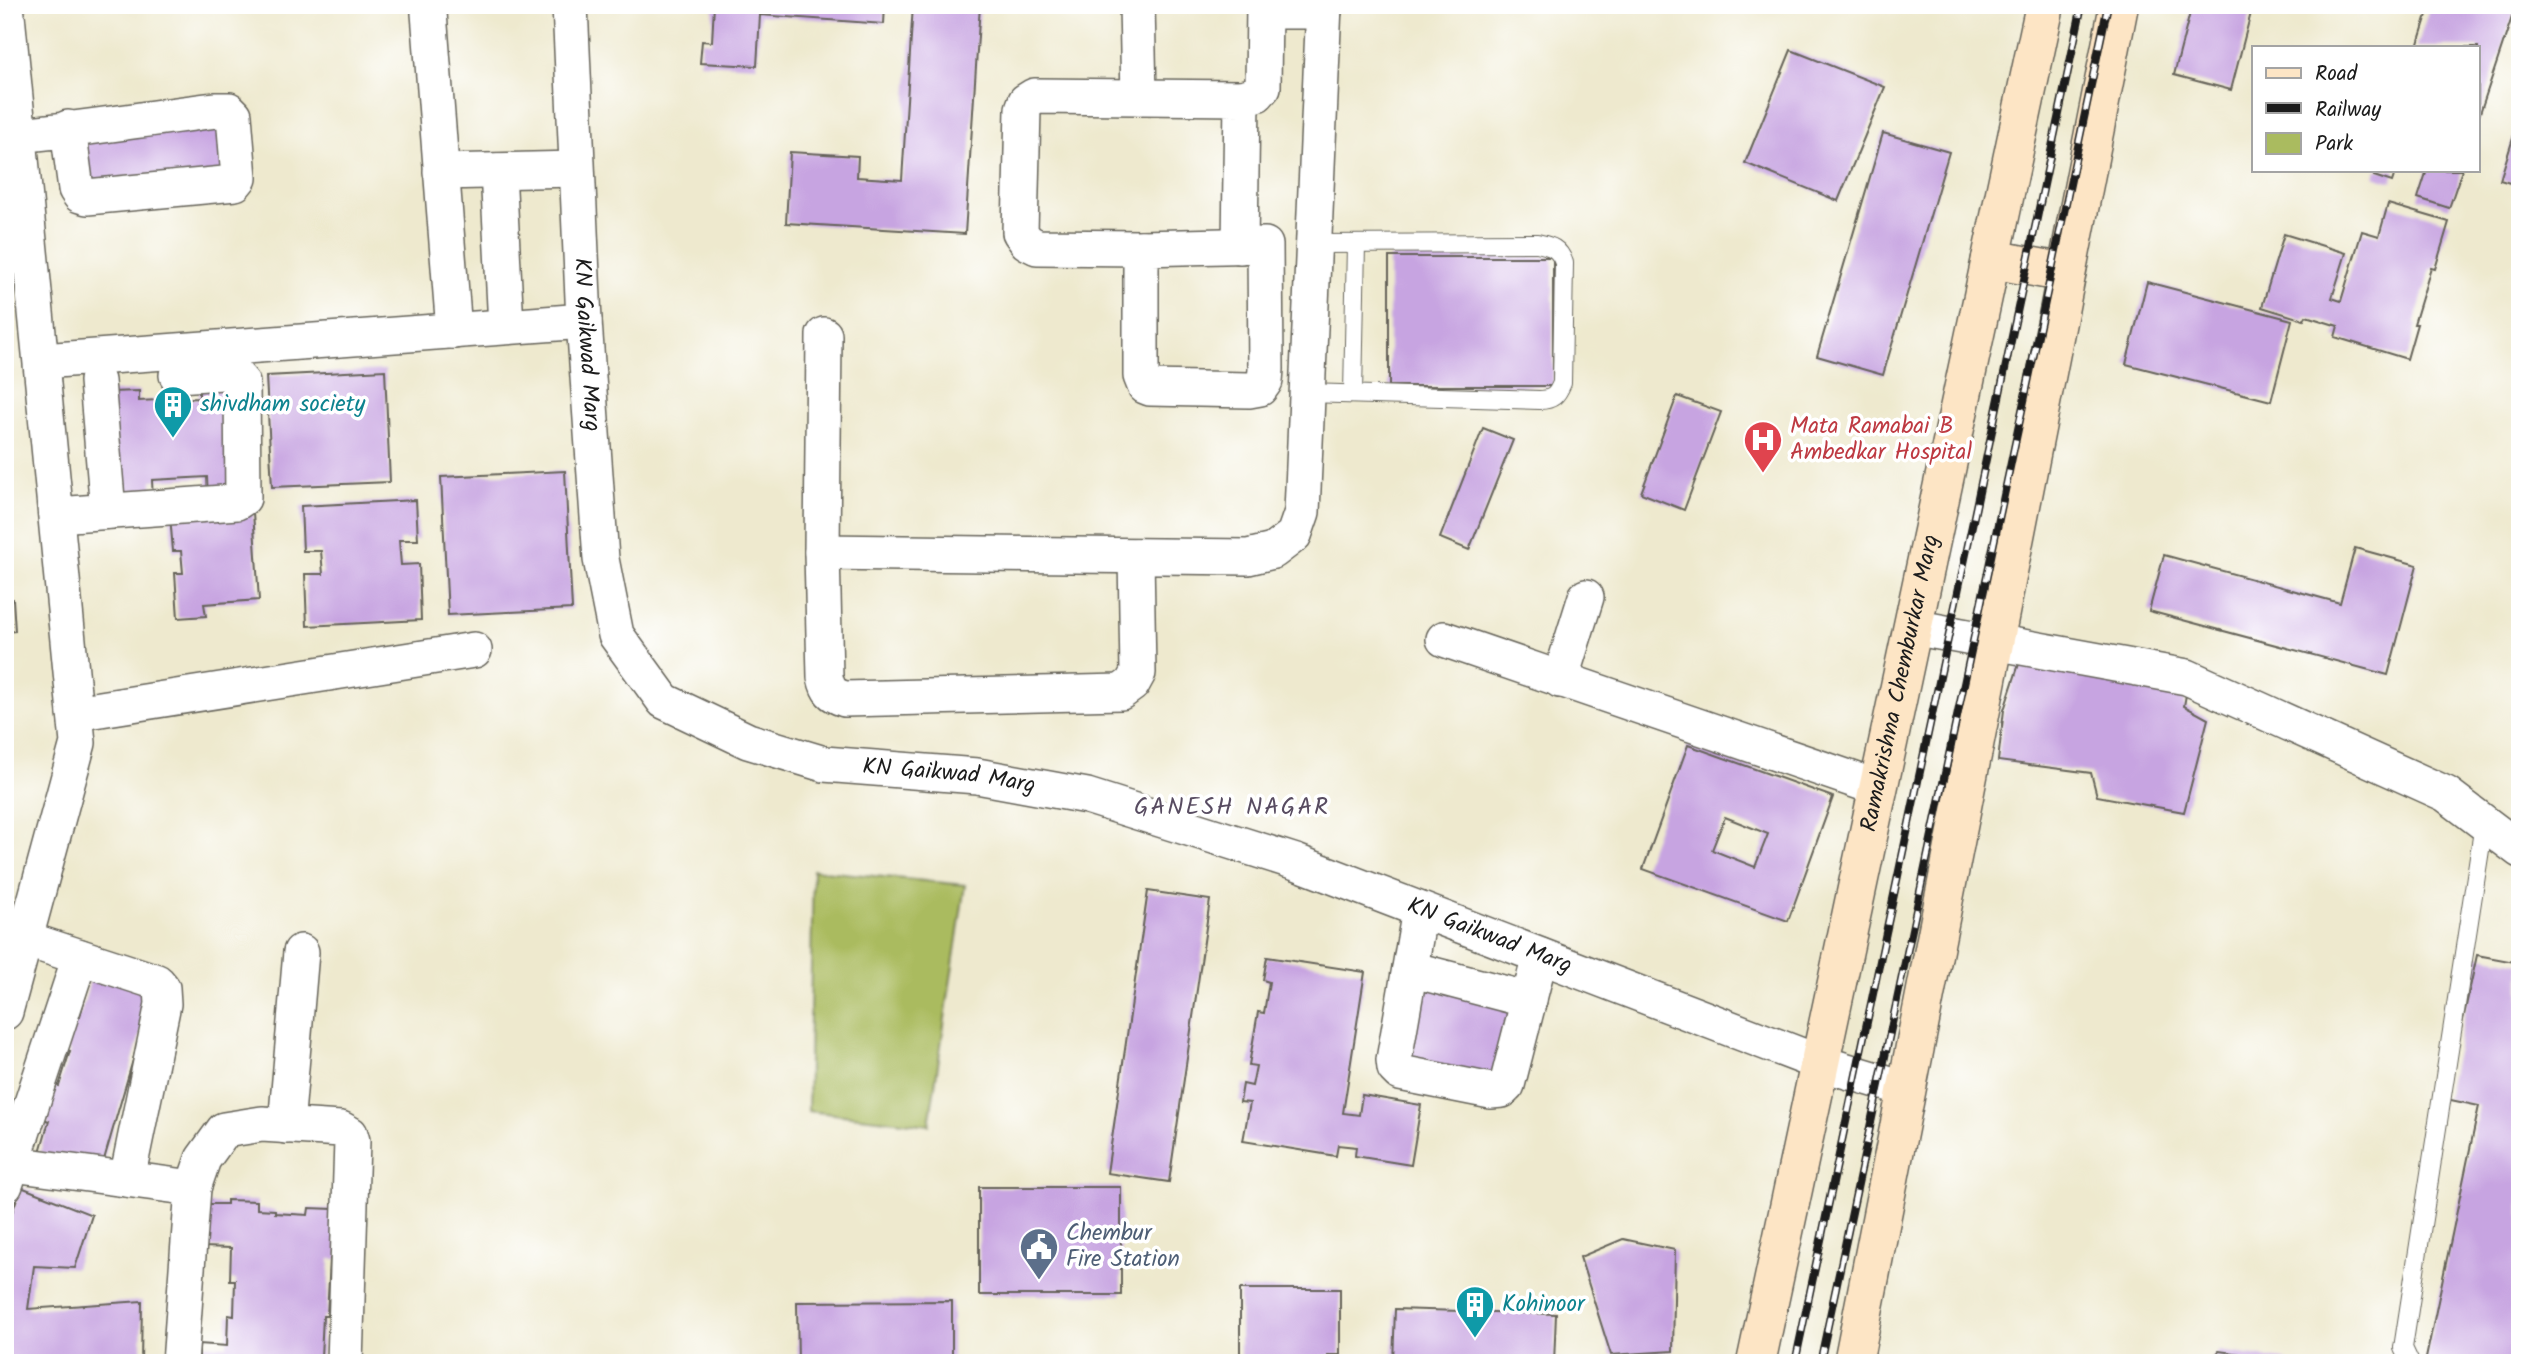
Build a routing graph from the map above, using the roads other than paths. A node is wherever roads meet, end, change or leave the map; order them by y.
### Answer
1 (569, 5) edge
2 (1137, 5) edge
3 (2045, 5) edge
4 (2119, 5) edge
5 (6, 7) edge
6 (1264, 8) edge
7 (1324, 8) edge
8 (429, 13) dead end
9 (1139, 97) junction
10 (1242, 98) junction
11 (68, 128) junction
12 (12, 135) edge
13 (576, 169) junction
14 (498, 171) junction
15 (441, 172) junction
16 (1313, 244) junction
17 (1356, 244) junction
18 (1253, 245) junction
19 (1141, 248) junction
20 (1990, 259) junction
21 (2066, 274) junction
22 (1266, 317) junction
23 (1310, 318) junction
24 (583, 321) junction
25 (506, 326) junction
26 (454, 331) junction
27 (824, 335) dead end
28 (43, 373) junction
29 (97, 381) junction
30 (1307, 393) junction
31 (1353, 394) junction
32 (108, 511) junction
33 (57, 514) junction
34 (822, 552) junction
35 (1136, 556) junction
36 (1586, 597) dead end
37 (1912, 626) junction
38 (1444, 639) dead end
39 (1994, 642) junction
40 (474, 650) dead end
41 (1560, 680) junction
42 (75, 713) junction
43 (1878, 788) junction
44 (2484, 824) junction
45 (2520, 850) edge
46 (1420, 910) junction
47 (25, 939) junction
48 (301, 952) dead end
49 (1540, 956) junction
50 (80, 957) junction
51 (1410, 970) junction
52 (1529, 1000) junction
53 (5, 1012) edge
54 (1820, 1063) junction
55 (1907, 1089) junction
56 (286, 1126) junction
57 (8, 1171) edge
58 (127, 1179) junction
59 (194, 1188) junction
60 (180, 1363) edge
61 (345, 1363) edge
62 (1756, 1363) edge
63 (1853, 1363) edge
64 (2410, 1363) edge

1 - 13 street, KN Gaikwad Marg
2 - 9 street
3 - 20 main road, Ramakrishna Chemburkar Marg
4 - 21 main road
5 - 12 street
6 - 7 street
6 - 10 street
7 - 16 street
8 - 15 street
9 - 10 street
9 - 19 street
10 - 18 street
11 - 11 street
11 - 12 street
12 - 28 street
13 - 14 street
13 - 24 street, KN Gaikwad Marg
14 - 15 street
14 - 25 street
15 - 26 street
16 - 17 lane
16 - 18 street
16 - 23 street
17 - 31 lane
17 - 31 lane
18 - 19 street
18 - 22 street
19 - 22 street
20 - 21 main road
20 - 37 main road, Ramakrishna Chemburkar Marg
21 - 39 main road
22 - 23 street
23 - 30 street
24 - 25 street
24 - 46 street, KN Gaikwad Marg
25 - 26 street
26 - 28 street
27 - 34 street
28 - 29 street
28 - 33 street
29 - 32 street
29 - 32 street
30 - 31 lane
30 - 35 street
32 - 33 street
33 - 42 street
34 - 35 street
34 - 35 street
36 - 41 street
37 - 39 street
37 - 43 main road, Ramakrishna Chemburkar Marg
38 - 41 street
39 - 44 street
39 - 55 main road
40 - 42 street
41 - 43 street
42 - 47 street
43 - 54 main road, Ramakrishna Chemburkar Marg
44 - 45 street
44 - 64 lane
46 - 49 street, KN Gaikwad Marg
46 - 51 street
47 - 50 street
47 - 53 street
48 - 56 street
49 - 52 street
49 - 54 street, KN Gaikwad Marg
50 - 57 street
50 - 58 street
51 - 52 street
51 - 52 street
54 - 55 street, KN Gaikwad Marg
54 - 62 main road, Ramakrishna Chemburkar Marg
55 - 63 main road
56 - 59 street
56 - 61 street
57 - 58 street
58 - 59 street
59 - 60 street

